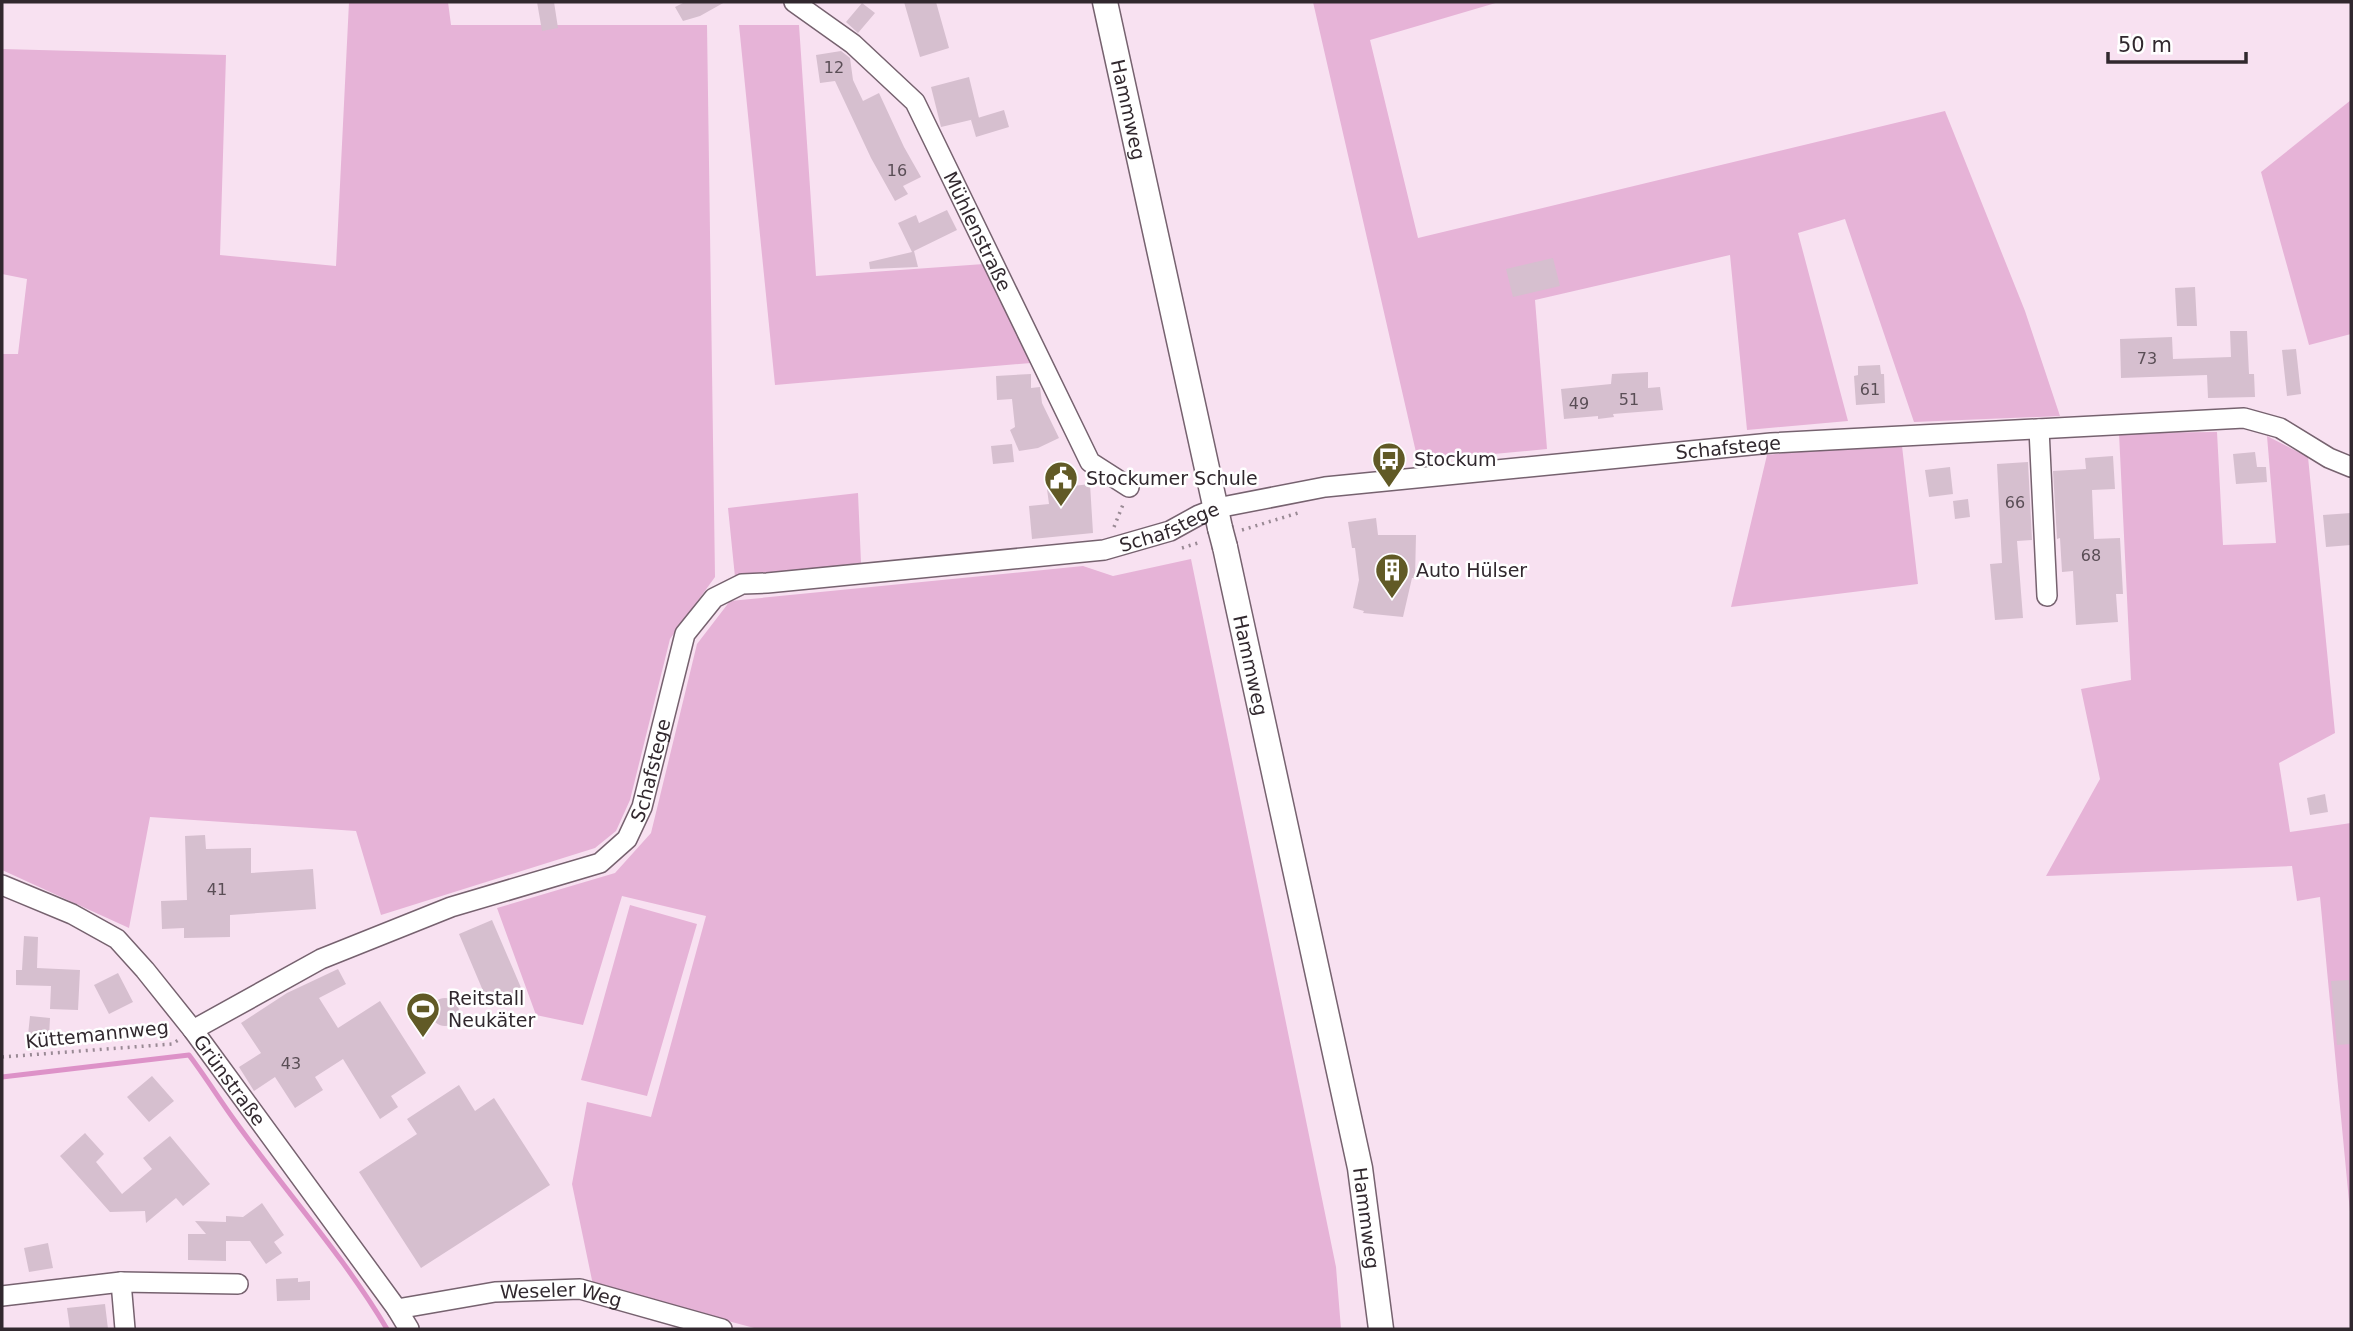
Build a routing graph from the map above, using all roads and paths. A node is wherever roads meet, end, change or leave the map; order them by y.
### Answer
1 (794, 2) edge
2 (1105, 2) edge
3 (2039, 429) junction
4 (2351, 467) edge
5 (1129, 487) joint
6 (1221, 528) junction
7 (1104, 550) junction
8 (2047, 596) dead end
9 (2, 885) edge
10 (193, 1030) junction
11 (2, 1057) edge
12 (121, 1282) junction
13 (238, 1284) dead end
14 (2, 1296) edge
15 (397, 1310) junction
16 (125, 1329) edge
17 (409, 1329) edge
18 (722, 1329) edge
19 (1381, 1329) edge

1 - 5 street, Mühlenstraße
2 - 6 main road, Hammweg
3 - 4 street, Schafstege
3 - 6 street, Schafstege
3 - 8 street
5 - 7 path
6 - 7 street, Schafstege
6 - 19 main road, Hammweg
7 - 10 street, Schafstege
9 - 10 street, Grünstraße
10 - 11 path, Küttemannweg
10 - 15 street, Grünstraße
12 - 13 street
12 - 14 street
12 - 16 street
15 - 17 street, Grünstraße
15 - 18 street, Weseler Weg

